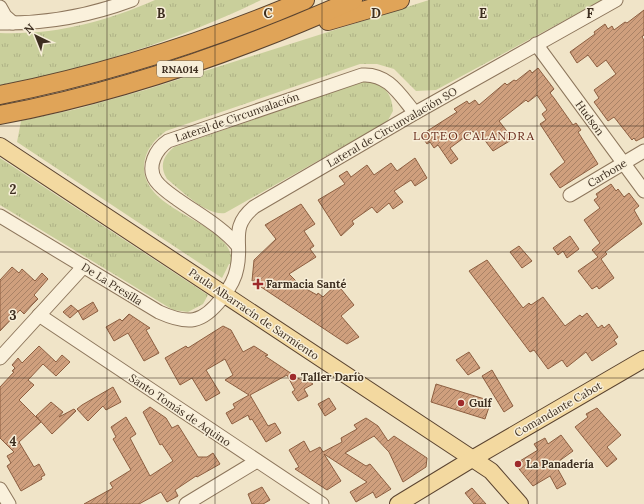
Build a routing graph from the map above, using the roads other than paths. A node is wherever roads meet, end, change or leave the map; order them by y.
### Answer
1 (132, 0) edge
2 (277, 0) edge
3 (305, 0) edge
4 (353, 0) edge
5 (400, 0) edge
6 (616, 0) edge
7 (0, 7) edge
8 (6, 23) edge
9 (264, 39) junction
10 (536, 44) junction
11 (187, 45) junction
12 (0, 95) edge
13 (415, 113) junction
14 (0, 115) edge
15 (0, 146) edge
16 (644, 151) edge
17 (624, 163) junction
18 (644, 191) edge
19 (570, 196) dead end
20 (0, 216) edge
21 (238, 246) junction
22 (84, 266) junction
23 (225, 295) junction
24 (39, 315) junction
25 (0, 358) edge
26 (644, 359) edge
27 (472, 459) junction
28 (257, 461) junction
29 (0, 489) edge
30 (9, 504) edge
31 (186, 504) edge
32 (322, 504) edge
33 (398, 504) edge
34 (520, 504) edge

1 - 8 street
2 - 11 highway
3 - 11 highway, RNA014
4 - 9 highway, RNA014
5 - 9 highway
6 - 10 street, Lateral de Circunvalación SO
7 - 8 street
9 - 14 highway, RNA014
10 - 13 street, Lateral de Circunvalación SO
10 - 17 street, Hudson
11 - 12 highway, RNA014
13 - 21 street, Lateral de Circunvalación SO
13 - 21 street, Lateral de Circunvalación
15 - 23 main road, Paula Albarracín de Sarmiento
16 - 17 street, Carbone
17 - 18 street, Hudson
17 - 19 street, Carbone
20 - 22 street, De La Presilla
21 - 23 street, Lateral de Circunvalación SO
22 - 23 street, De La Presilla
22 - 24 street
23 - 27 main road, Paula Albarracín de Sarmiento
24 - 25 street
24 - 28 street, Santo Tomás de Aquino
26 - 27 main road, Comandante Cabot
27 - 33 main road, Comandante Cabot
27 - 34 main road, Paula Albarracín de Sarmiento
28 - 31 street
28 - 32 street, Santo Tomás de Aquino
29 - 30 street

